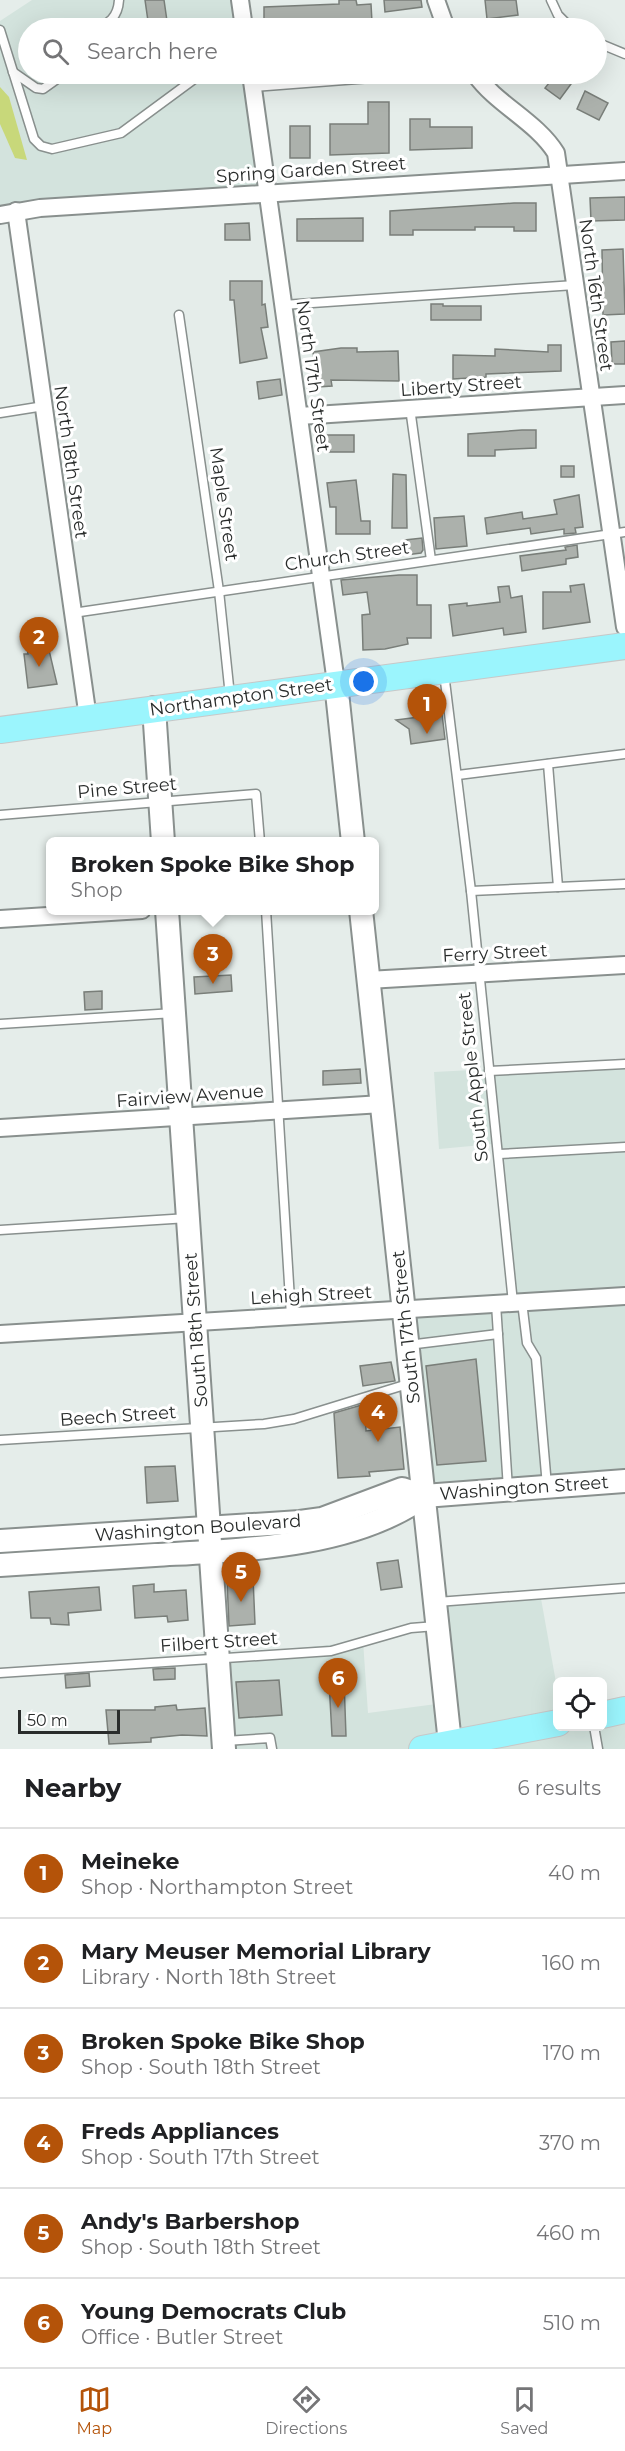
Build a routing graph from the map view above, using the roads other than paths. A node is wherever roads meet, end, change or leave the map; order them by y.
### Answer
1 (119, 0) edge
2 (240, 0) edge
3 (436, 0) edge
4 (551, 0) edge
5 (113, 18) edge
6 (243, 18) edge
7 (442, 18) edge
8 (561, 18) edge
9 (0, 30) edge
10 (607, 46) edge
11 (625, 54) edge
12 (12, 72) junction
13 (18, 76) edge
14 (30, 84) edge
15 (50, 84) edge
16 (187, 84) edge
17 (253, 84) edge
18 (484, 84) edge
19 (625, 171) edge
20 (559, 175) junction
21 (268, 192) junction
22 (8, 213) edge
23 (575, 285) junction
24 (283, 305) junction
25 (179, 315) dead end
26 (625, 395) edge
27 (591, 397) junction
28 (44, 406) junction
29 (410, 408) junction
30 (0, 413) edge
31 (299, 416) junction
32 (618, 533) edge
33 (431, 560) junction
34 (321, 576) junction
35 (219, 591) junction
36 (73, 613) junction
37 (625, 627) edge
38 (625, 646) edge
39 (444, 669) junction
40 (336, 684) junction
41 (230, 699) junction
42 (154, 708) junction
43 (88, 718) junction
44 (0, 730) edge
45 (625, 754) edge
46 (548, 764) junction
47 (458, 775) junction
48 (160, 802) junction
49 (0, 815) edge
50 (163, 837) edge
51 (260, 837) edge
52 (352, 837) edge
53 (625, 884) edge
54 (558, 887) junction
55 (471, 891) junction
56 (63, 915) edge
57 (168, 915) edge
58 (266, 915) edge
59 (362, 915) edge
60 (0, 919) edge
61 (625, 965) edge
62 (478, 973) junction
63 (368, 980) junction
64 (174, 1013) junction
65 (0, 1024) edge
66 (625, 1064) edge
67 (489, 1071) junction
68 (382, 1104) junction
69 (278, 1110) junction
70 (181, 1117) junction
71 (0, 1128) edge
72 (625, 1147) edge
73 (499, 1154) junction
74 (188, 1218) junction
75 (0, 1230) edge
76 (625, 1296) edge
77 (518, 1302) junction
78 (496, 1304) junction
79 (404, 1310) junction
80 (291, 1316) junction
81 (195, 1321) junction
82 (0, 1334) edge
83 (498, 1334) junction
84 (408, 1345) junction
85 (412, 1383) junction
86 (202, 1428) junction
87 (0, 1440) edge
88 (625, 1481) edge
89 (547, 1487) junction
90 (508, 1490) junction
91 (424, 1496) junction
92 (209, 1529) junction
93 (0, 1541) edge
94 (210, 1552) junction
95 (0, 1565) edge
96 (625, 1588) edge
97 (435, 1602) junction
98 (438, 1626) junction
99 (218, 1659) junction
100 (0, 1673) edge
101 (625, 1710) edge
102 (607, 1714) edge
103 (553, 1724) edge
104 (595, 1731) edge
105 (450, 1743) junction
106 (481, 1744) edge
107 (224, 1745) edge
108 (272, 1749) edge
109 (422, 1749) edge
110 (598, 1749) edge

1 - 5 lane
2 - 6 street
3 - 7 street
4 - 8 lane
9 - 12 lane
10 - 11 lane
12 - 13 lane
12 - 16 lane
14 - 15 lane
17 - 21 street, North 17th Street
18 - 20 street, North 16th Street
19 - 20 street, Spring Garden Street
20 - 21 street, Spring Garden Street
20 - 23 street, North 16th Street
21 - 22 street, Spring Garden Street
21 - 24 street, North 17th Street
22 - 28 street, North 18th Street
23 - 24 lane
23 - 27 street, North 16th Street
24 - 31 street, North 17th Street
25 - 35 lane, Maple Street
26 - 27 street, Liberty Street
27 - 29 street, Liberty Street
27 - 32 street, North 16th Street
28 - 30 lane
28 - 36 street, North 18th Street
29 - 31 street, Liberty Street
29 - 33 lane
31 - 34 street, North 17th Street
32 - 33 lane, Church Street
32 - 37 street, North 16th Street
33 - 34 lane, Church Street
34 - 35 lane, Church Street
34 - 40 street, North 17th Street
35 - 36 lane, Church Street
35 - 41 lane, Maple Street
36 - 43 street, North 18th Street
38 - 39 main road, Northampton Street
39 - 40 main road, Northampton Street
39 - 47 lane, South Apple Street
40 - 41 main road, Northampton Street
40 - 52 street
41 - 42 main road, Northampton Street
42 - 43 main road, Northampton Street
42 - 48 street
43 - 44 main road, Northampton Street
45 - 46 lane
46 - 47 lane
46 - 54 lane
47 - 55 lane, South Apple Street
48 - 49 lane, Pine Street
48 - 50 street
48 - 51 lane, Pine Street
53 - 54 lane
54 - 55 lane
55 - 62 lane, South Apple Street
56 - 60 street
57 - 64 street, South 18th Street
58 - 69 lane
59 - 63 street, South 17th Street
61 - 62 street, Ferry Street
62 - 63 street, Ferry Street
62 - 67 lane, South Apple Street
63 - 68 street, South 17th Street
64 - 65 lane
64 - 70 street, South 18th Street
66 - 67 lane
67 - 73 lane, South Apple Street
68 - 69 street, Fairview Avenue
68 - 79 street, South 17th Street
69 - 70 street, Fairview Avenue
69 - 80 lane
70 - 71 street, Fairview Avenue
70 - 74 street, South 18th Street
72 - 73 lane
73 - 77 lane, South Apple Street
74 - 75 lane
74 - 81 street, South 18th Street
76 - 77 street, Lehigh Street
77 - 78 street, Lehigh Street
77 - 89 lane, South Apple Street
78 - 79 street, Lehigh Street
78 - 83 lane
79 - 80 street, Lehigh Street
79 - 84 street, South 17th Street
80 - 81 street, Lehigh Street
81 - 82 street, Lehigh Street
81 - 86 street, South 18th Street
83 - 84 lane
83 - 90 lane
84 - 85 street, South 17th Street
85 - 86 lane, Beech Street
85 - 91 street, South 17th Street
86 - 87 lane, Beech Street
86 - 92 street, South 18th Street
88 - 89 street, Washington Street
89 - 90 street, Washington Street
90 - 91 street, Washington Street
91 - 92 street, Washington Boulevard
91 - 94 street, Washington Boulevard
91 - 97 street, South 17th Street
92 - 93 street, Washington Boulevard
92 - 94 street, South 18th Street
94 - 95 street, Washington Boulevard
94 - 99 street, South 18th Street
96 - 97 lane
97 - 98 street, South 17th Street
98 - 99 lane, Filbert Street
98 - 105 street, South 17th Street
99 - 100 lane, Filbert Street
99 - 107 street, South 18th Street
101 - 102 main road
103 - 106 main road
104 - 110 lane
105 - 106 main road
105 - 109 main road
107 - 108 lane

